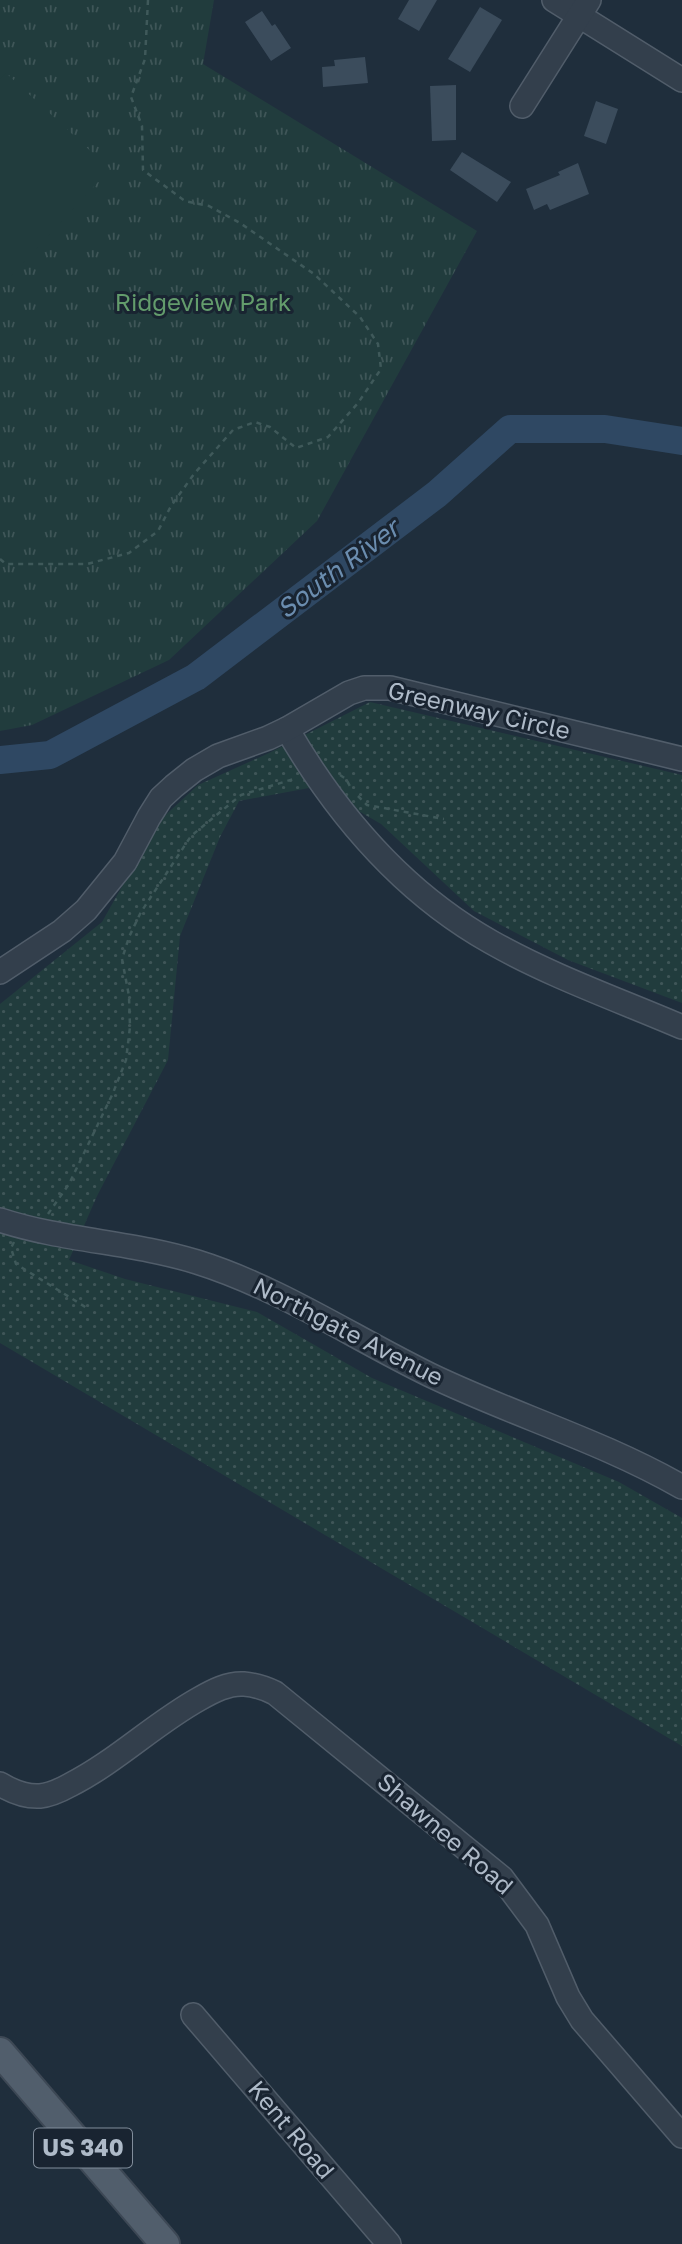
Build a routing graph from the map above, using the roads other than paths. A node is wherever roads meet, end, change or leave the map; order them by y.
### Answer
1 (554, 0) edge
2 (584, 8) edge
3 (682, 80) edge
4 (522, 106) dead end
5 (287, 729) junction
6 (682, 759) edge
7 (0, 972) edge
8 (682, 1027) edge
9 (0, 1220) edge
10 (682, 1487) edge
11 (0, 1784) edge
12 (193, 2015) dead end
13 (0, 2052) edge
14 (682, 2136) edge
15 (165, 2244) edge
16 (388, 2244) edge

1 - 2 street
2 - 3 street
2 - 4 street
5 - 6 street, Greenway Circle
5 - 7 street, Greenway Circle
5 - 8 street
9 - 10 street, Northgate Avenue
11 - 14 street, Shawnee Road
12 - 16 street, Kent Road
13 - 15 main road, US 340

